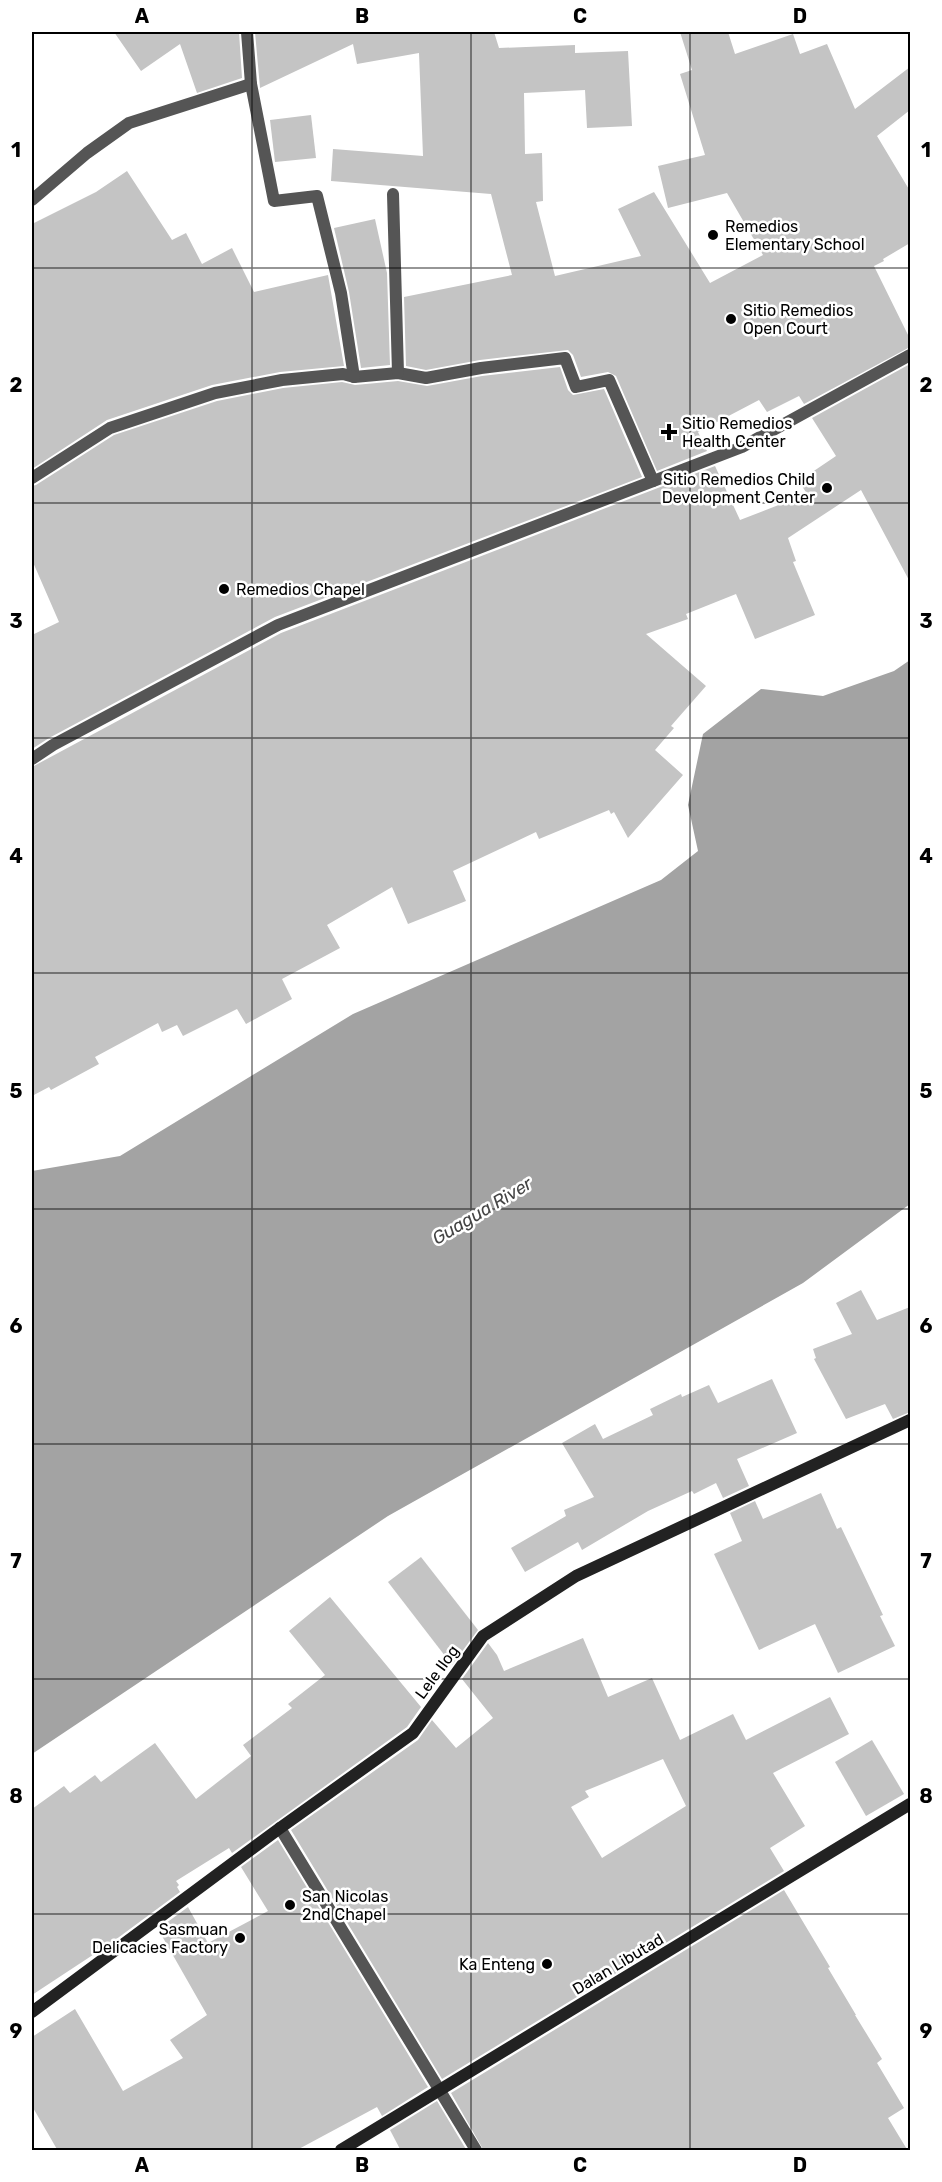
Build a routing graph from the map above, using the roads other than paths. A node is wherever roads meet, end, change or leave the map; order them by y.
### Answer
1 (247, 32) edge
2 (251, 84) junction
3 (393, 194) dead end
4 (32, 200) edge
5 (910, 355) edge
6 (398, 373) junction
7 (354, 377) junction
8 (32, 478) edge
9 (653, 481) junction
10 (32, 759) edge
11 (910, 1420) edge
12 (910, 1804) edge
13 (280, 1828) junction
14 (32, 2012) edge
15 (441, 2091) junction
16 (341, 2151) edge
17 (476, 2151) edge

1 - 2 street
2 - 4 street
2 - 7 street
3 - 6 street
5 - 9 street
6 - 7 street
6 - 9 street
7 - 8 street
9 - 10 street
11 - 13 street, Lele Ilog
12 - 15 street, Dalan Libutad
13 - 14 street, Lele Ilog
13 - 15 street
15 - 16 street, Dalan Libutad
15 - 17 street

